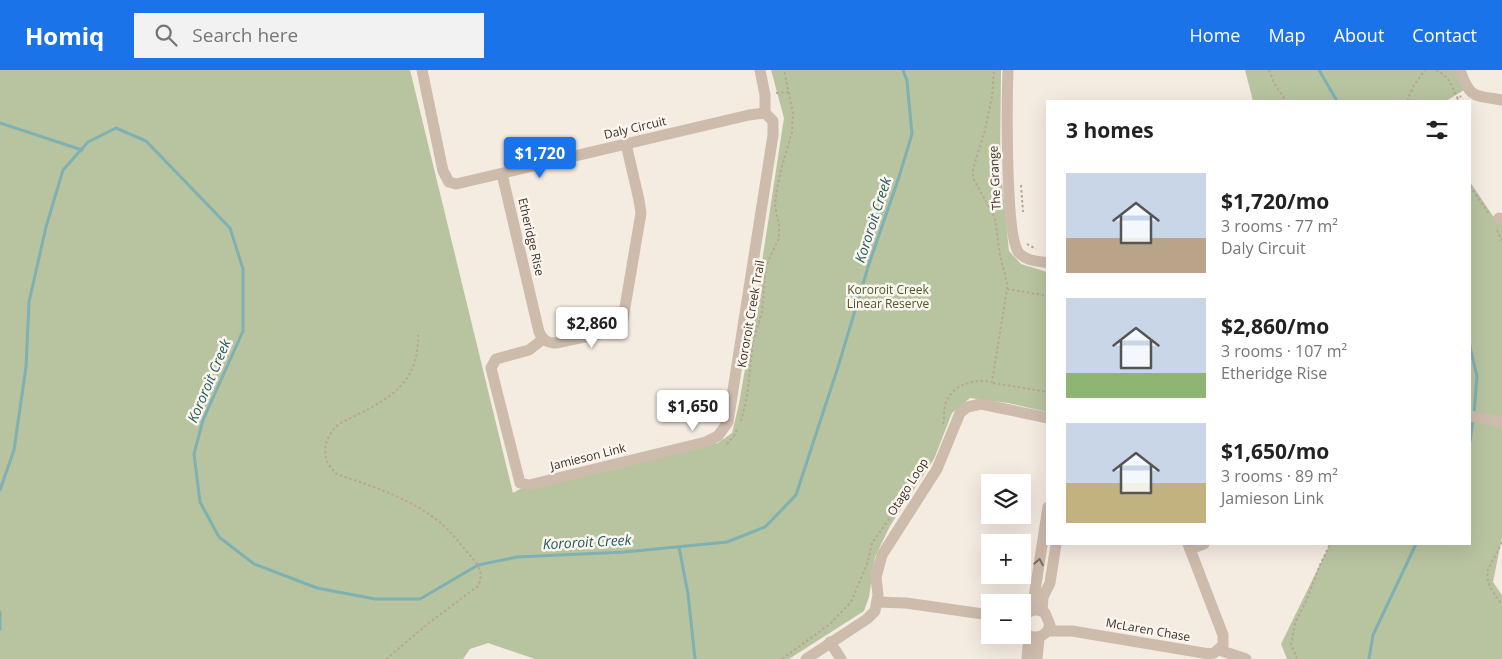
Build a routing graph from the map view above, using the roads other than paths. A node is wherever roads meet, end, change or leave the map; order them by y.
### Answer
1 (422, 70) edge
2 (760, 70) edge
3 (1008, 70) edge
4 (1460, 70) edge
5 (1502, 100) edge
6 (765, 114) junction
7 (626, 144) junction
8 (502, 174) junction
9 (1046, 263) edge
10 (543, 339) junction
11 (1471, 416) edge
12 (1046, 418) edge
13 (1502, 422) edge
14 (1046, 518) edge
15 (1056, 545) edge
16 (1189, 546) edge
17 (877, 602) junction
18 (1031, 603) edge
19 (1031, 612) edge
20 (981, 614) edge
21 (1031, 614) edge
22 (1038, 631) edge
23 (830, 642) junction
24 (1219, 650) junction
25 (806, 659) edge
26 (841, 659) edge
27 (1027, 659) edge
28 (1036, 659) edge
29 (1246, 659) edge

1 - 8 street, Daly Circuit
2 - 6 street
3 - 9 street, The Grange
4 - 5 street
6 - 7 street, Daly Circuit
6 - 10 street, Jamieson Link
7 - 8 street, Daly Circuit
7 - 10 street
8 - 10 street, Etheridge Rise
11 - 13 street
12 - 17 street, Otago Loop
18 -> 14 street
15 - 19 street
16 - 24 street
17 - 20 street
17 - 23 street
21 - 22 street
22 - 24 street, McLaren Chase
22 - 27 street
22 - 28 street
23 - 25 street
23 - 26 street
24 - 29 street, McLaren Chase

